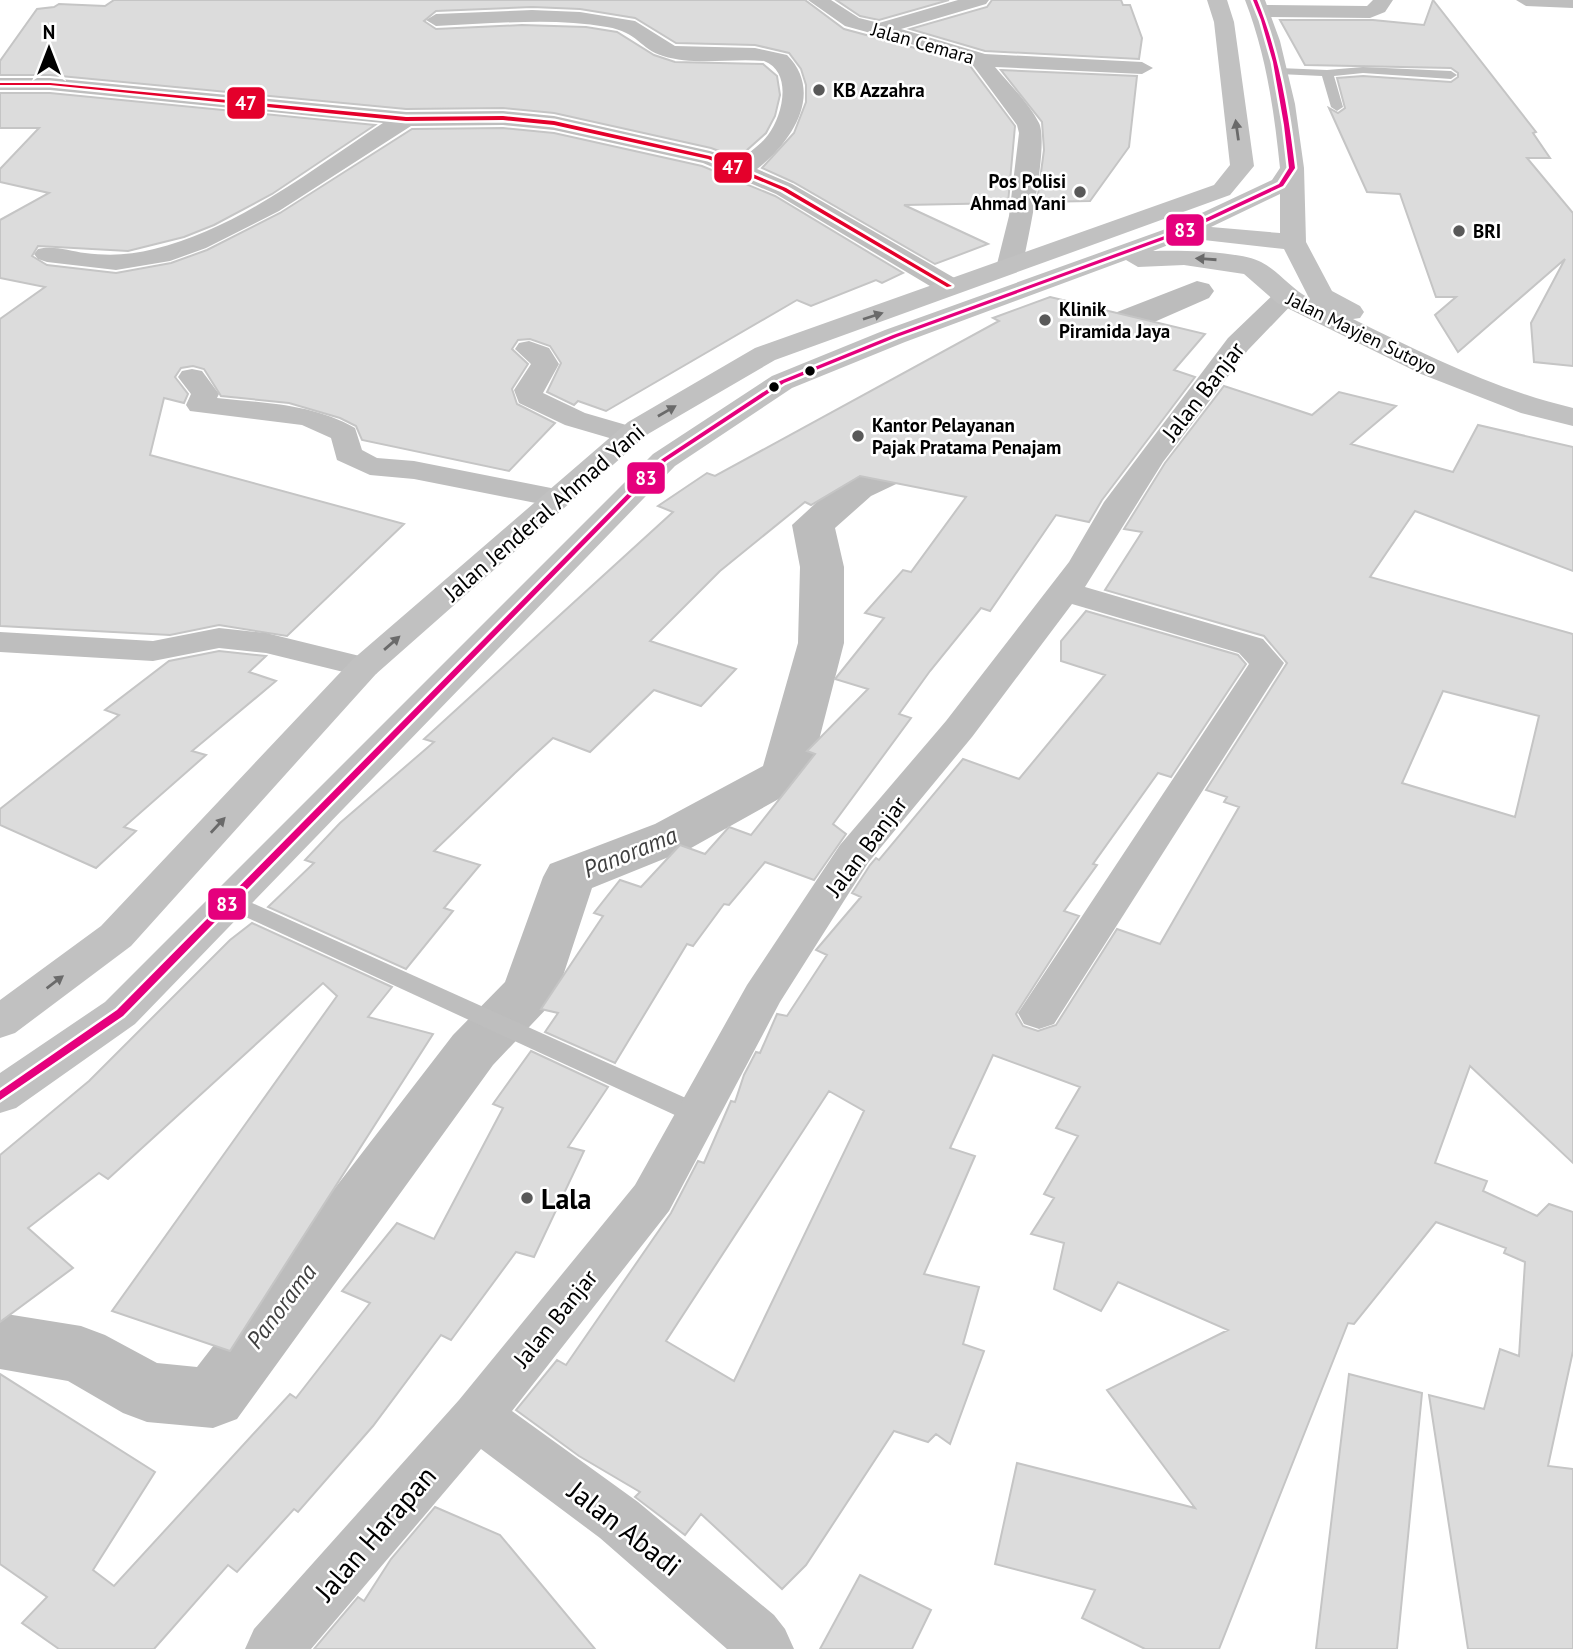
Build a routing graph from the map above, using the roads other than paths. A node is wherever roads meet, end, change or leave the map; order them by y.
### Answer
1 (818, 0) edge
2 (979, 0) edge
3 (1217, 0) edge
4 (1383, 0) edge
5 (1526, 0) edge
6 (1573, 2) edge
7 (1257, 5) edge
8 (581, 7) edge
9 (436, 20) dead end
10 (877, 30) junction
11 (982, 60) junction
12 (1142, 68) dead end
13 (1279, 71) junction
14 (1326, 73) junction
15 (1451, 75) dead end
16 (0, 84) edge
17 (1337, 107) dead end
18 (406, 119) junction
19 (1292, 168) junction
20 (740, 171) junction
21 (1225, 200) junction
22 (1182, 232) junction
23 (1235, 237) junction
24 (1293, 242) junction
25 (1103, 248) junction
26 (47, 254) dead end
27 (1010, 264) junction
28 (1252, 267) junction
29 (949, 286) junction
30 (1286, 297) junction
31 (528, 349) dead end
32 (192, 377) dead end
33 (1466, 379) junction
34 (1573, 417) edge
35 (630, 435) junction
36 (556, 498) junction
37 (615, 511) junction
38 (1064, 591) junction
39 (0, 642) edge
40 (364, 667) junction
41 (230, 901) junction
42 (1039, 1013) dead end
43 (0, 1023) edge
44 (0, 1096) edge
45 (699, 1115) junction
46 (477, 1416) junction
47 (274, 1649) edge
48 (765, 1649) edge

1 - 10 street, Jalan Cemara
2 - 10 street
21 -> 3 main road, Jalan Jenderal Ahmad Yani
4 - 7 street
5 - 6 street
7 - 13 main road
8 - 9 street
8 - 20 street
10 - 11 street, Jalan Cemara
11 - 12 street
11 - 27 street, Jalan Cemara
13 - 14 lane
13 - 19 main road
14 - 15 lane
14 - 17 lane
16 - 18 street
18 - 20 street
18 - 26 street
19 - 21 main road, Jalan Jenderal Ahmad Yani
19 - 24 main road, Jalan Mayjen Sutoyo
20 - 29 street
21 - 22 main road, Jalan Jenderal Ahmad Yani
21 - 23 main road
21 - 25 main road, Jalan Jenderal Ahmad Yani
22 - 23 main road
22 - 25 main road, Jalan Jenderal Ahmad Yani
23 - 24 main road
23 - 28 main road
24 - 33 main road, Jalan Mayjen Sutoyo
25 - 27 main road, Jalan Jenderal Ahmad Yani
28 -> 25 main road, Jalan Mayjen Sutoyo
25 - 37 main road, Jalan Jenderal Ahmad Yani
27 - 29 main road, Jalan Jenderal Ahmad Yani
28 - 30 main road, Jalan Mayjen Sutoyo
35 -> 29 main road, Jalan Jenderal Ahmad Yani
30 - 33 main road, Jalan Mayjen Sutoyo
30 - 38 street, Jalan Banjar
31 - 35 street
32 - 36 street
33 - 34 main road, Jalan Mayjen Sutoyo
35 - 36 main road, Jalan Jenderal Ahmad Yani
36 - 37 main road
40 -> 36 main road, Jalan Jenderal Ahmad Yani
37 - 41 main road, Jalan Jenderal Ahmad Yani
38 - 42 street
38 - 45 street, Jalan Banjar
39 - 40 street
43 -> 40 main road, Jalan Jenderal Ahmad Yani
41 - 44 main road, Jalan Jenderal Ahmad Yani
41 - 45 lane
45 - 46 street, Jalan Banjar
46 - 47 street, Jalan Harapan
46 - 48 street, Jalan Abadi

